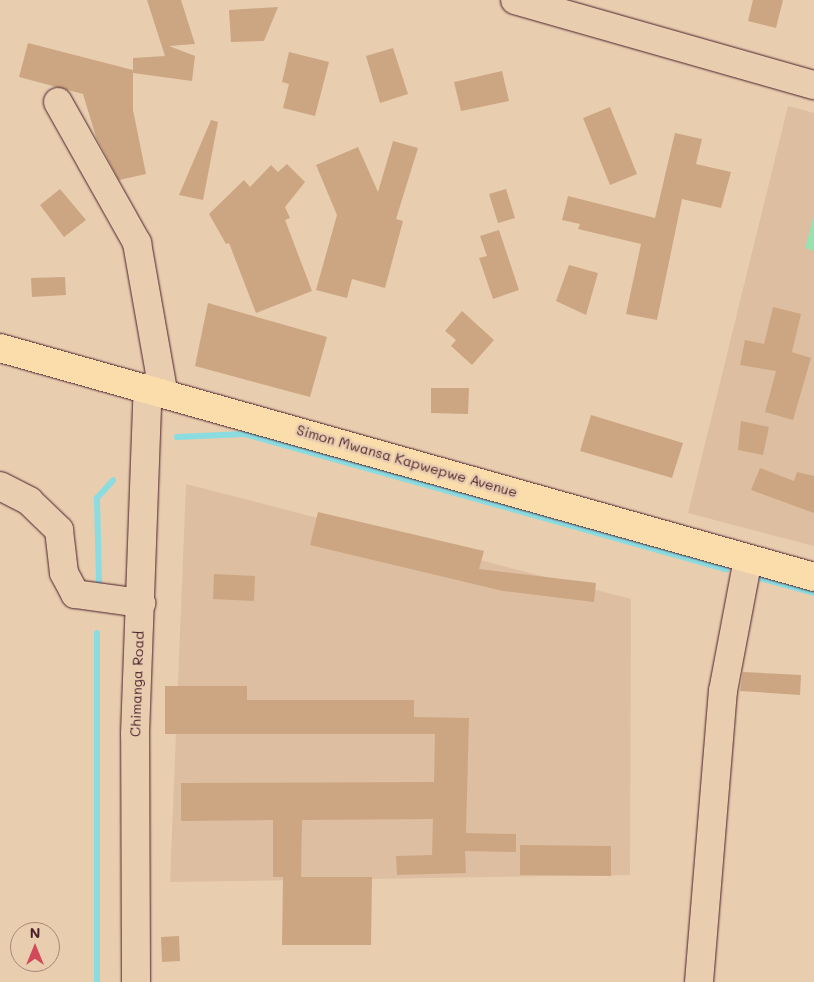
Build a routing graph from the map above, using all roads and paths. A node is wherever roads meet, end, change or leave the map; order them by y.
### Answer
1 (515, 0) edge
2 (556, 6) edge
3 (814, 85) edge
4 (58, 102) dead end
5 (0, 348) edge
6 (156, 389) junction
7 (0, 486) edge
8 (748, 559) junction
9 (814, 577) edge
10 (141, 602) junction
11 (136, 982) edge
12 (699, 982) edge

1 - 2 street
2 - 3 street
4 - 6 street, Chimanga Road
5 - 6 main road, Simon Mwansa Kapwepwe Avenue
6 - 8 main road, Simon Mwansa Kapwepwe Avenue
6 - 10 street, Chimanga Road
7 - 10 street
8 - 9 main road, Simon Mwansa Kapwepwe Avenue
8 - 12 street
10 - 11 street, Chimanga Road

